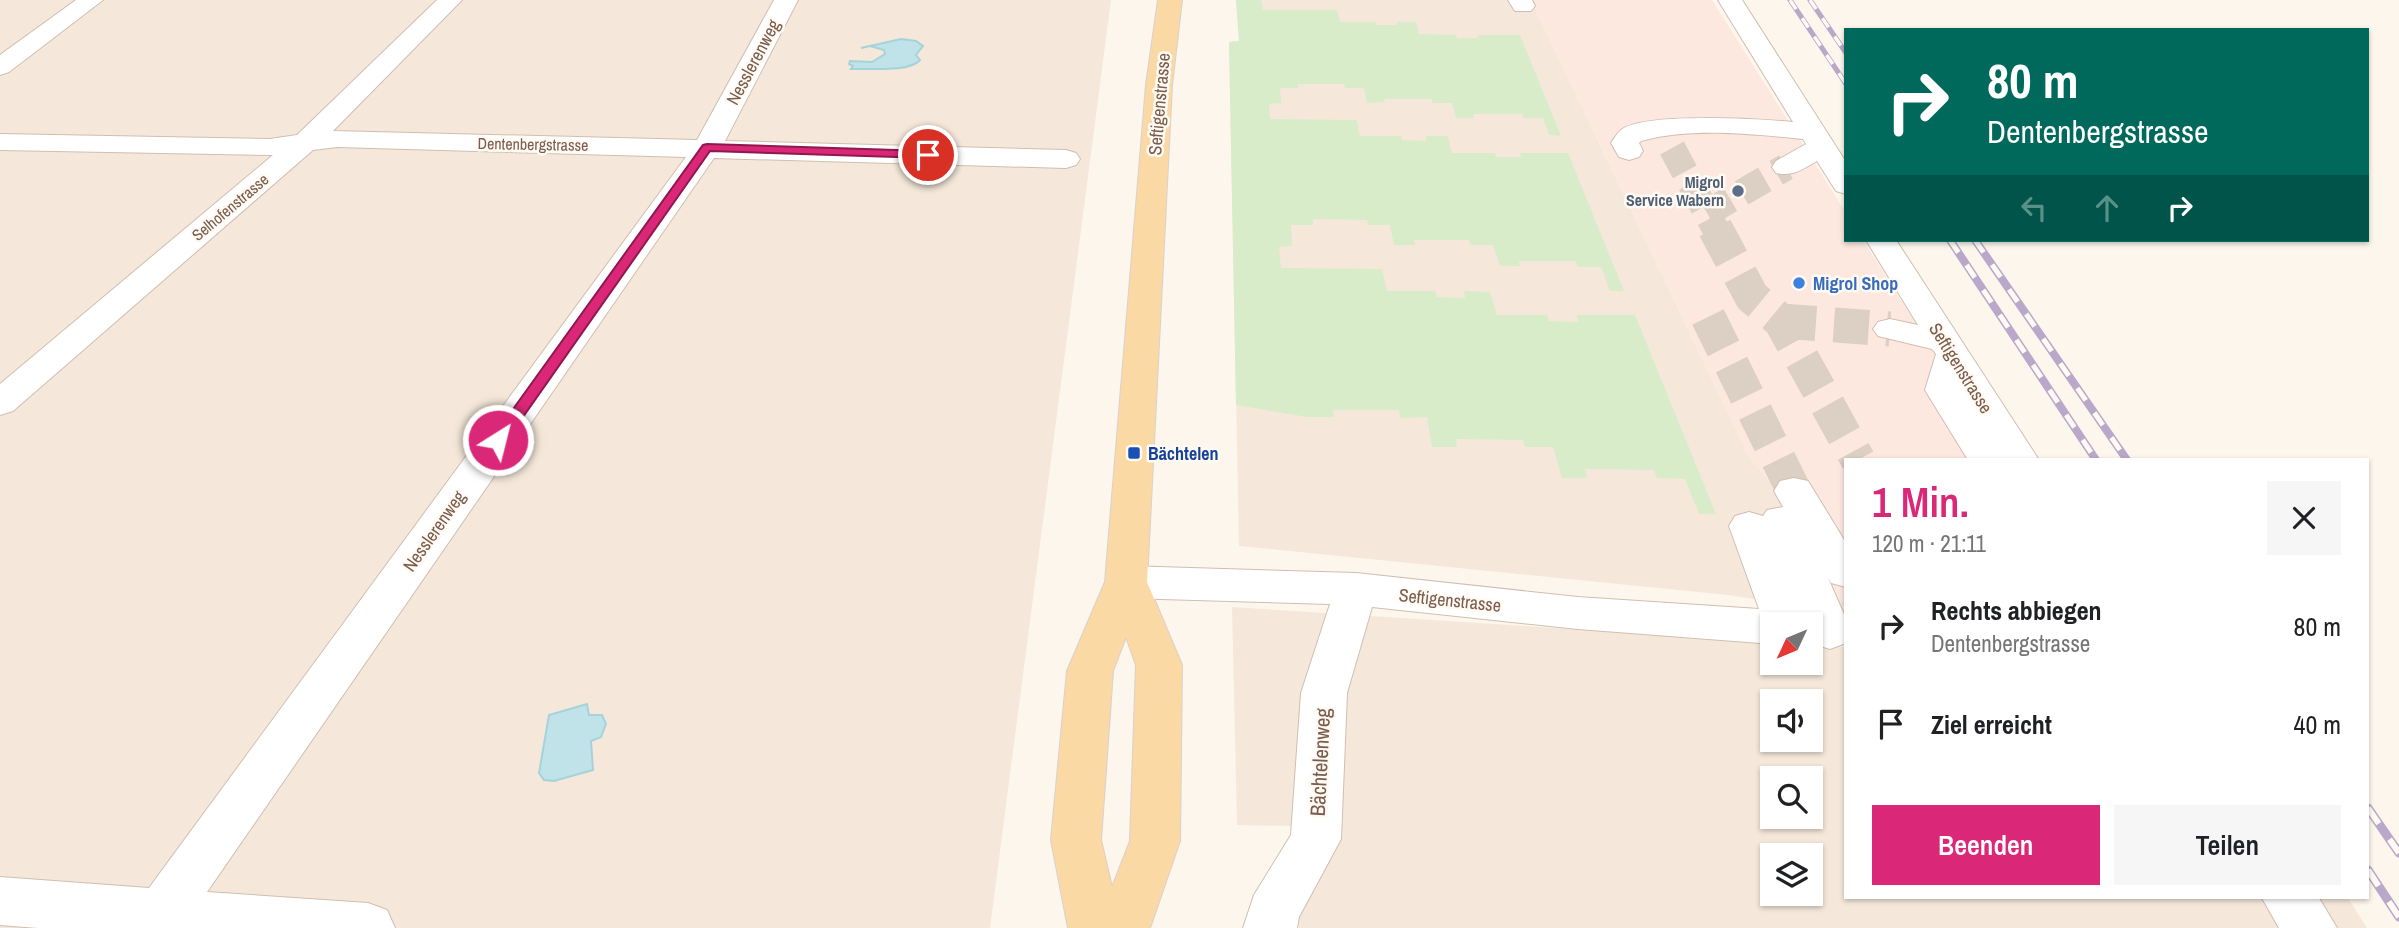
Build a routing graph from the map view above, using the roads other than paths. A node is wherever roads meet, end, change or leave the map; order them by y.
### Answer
1 (91, 0) edge
2 (450, 0) edge
3 (786, 0) edge
4 (1730, 0) edge
5 (1169, 1) edge
6 (0, 67) edge
7 (1817, 139) junction
8 (0, 142) edge
9 (306, 142) junction
10 (707, 148) junction
11 (1629, 151) dead end
12 (1066, 159) dead end
13 (1786, 167) tunnel mouth
14 (1844, 182) edge
15 (1882, 242) edge
16 (1890, 329) tunnel mouth
17 (1949, 348) junction
18 (0, 403) edge
19 (1986, 458) edge
20 (2019, 458) edge
21 (1775, 512) junction
22 (1844, 570) edge
23 (1126, 582) junction
24 (1356, 589) junction
25 (1785, 612) edge
26 (1760, 626) edge
27 (1829, 631) edge
28 (2289, 899) edge
29 (0, 901) edge
30 (162, 913) junction
31 (368, 928) edge
32 (1095, 928) edge
33 (1123, 928) edge
34 (1270, 928) edge
35 (2310, 928) edge

1 - 6 street
2 - 9 street, Selhofenstrasse
3 - 10 street, Nesslerenweg
4 - 7 street
5 - 23 main road, Seftigenstrasse
7 - 11 street
7 - 13 street
7 - 14 street
8 - 9 street, Dentenbergstrasse
9 - 10 street, Dentenbergstrasse
9 - 18 street, Selhofenstrasse
10 - 12 street, Dentenbergstrasse
10 - 30 street, Nesslerenweg
15 - 17 street, Seftigenstrasse
16 - 17 street
17 - 19 street
17 - 20 street, Seftigenstrasse
21 - 22 street
21 - 25 street
21 - 27 street
23 - 24 street, Seftigenstrasse
23 - 32 main road, Seftigenstrasse
23 - 33 main road, Seftigenstrasse
24 - 26 street, Seftigenstrasse
24 - 34 street, Bächtelenweg
28 - 35 street
29 - 30 street
30 - 31 street

